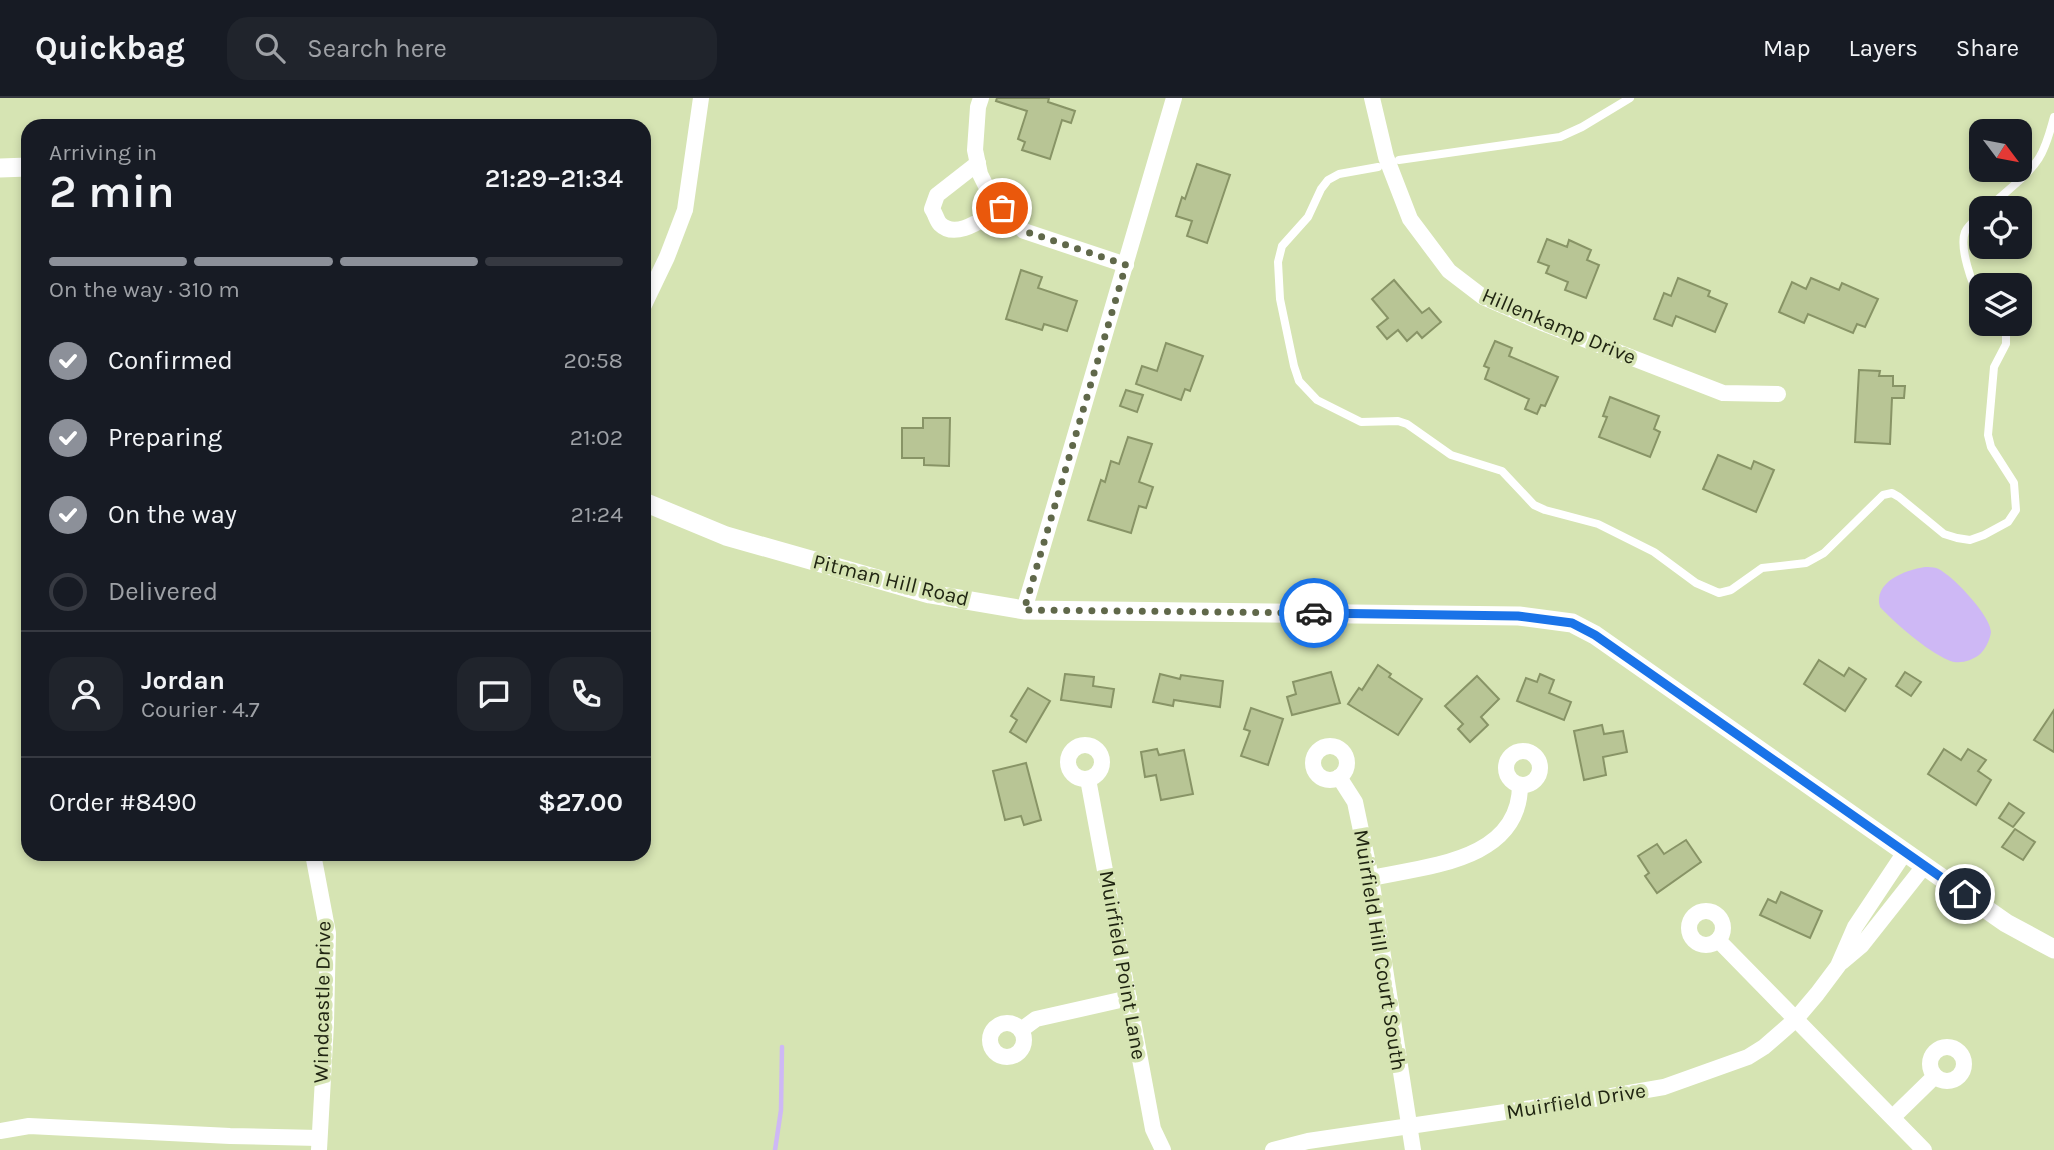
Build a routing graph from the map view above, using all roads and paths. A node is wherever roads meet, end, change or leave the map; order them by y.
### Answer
1 (701, 98) edge
2 (981, 98) edge
3 (1174, 98) edge
4 (1372, 98) edge
5 (1630, 98) edge
6 (2054, 117) edge
7 (1399, 160) dead end
8 (978, 163) junction
9 (21, 166) edge
10 (1378, 167) dead end
11 (0, 168) edge
12 (2001, 196) edge
13 (1002, 208) junction
14 (1969, 225) edge
15 (1126, 265) junction
16 (1971, 273) edge
17 (651, 290) edge
18 (2006, 336) edge
19 (1778, 394) dead end
20 (651, 505) edge
21 (1024, 610) junction
22 (1339, 777) dead end
23 (1088, 779) dead end
24 (1520, 785) dead end
25 (1905, 852) junction
26 (314, 861) edge
27 (1925, 865) junction
28 (1371, 878) junction
29 (1718, 940) dead end
30 (2054, 949) edge
31 (1838, 966) junction
32 (1129, 998) junction
33 (1795, 1020) junction
34 (1021, 1030) dead end
35 (1935, 1076) dead end
36 (1894, 1117) junction
37 (1409, 1127) junction
38 (0, 1131) edge
39 (318, 1144) edge
40 (1163, 1150) edge
41 (1273, 1150) edge
42 (1413, 1150) edge
43 (1924, 1150) edge

1 - 17 street
2 - 8 street
3 - 15 street
4 - 19 street, Hillenkamp Drive
5 - 7 lane
6 - 12 lane
8 - 13 street
8 - 13 street
9 - 11 street
10 - 18 lane
13 - 15 street
14 - 16 lane
15 - 21 street
20 - 21 street, Pitman Hill Road
21 - 25 street, Pitman Hill Road
22 - 28 street, Muirfield Hill Court South
23 - 32 street, Muirfield Point Lane
24 - 28 street
25 - 27 street, Pitman Hill Road
25 - 31 street, Muirfield Drive
26 - 39 street, Windcastle Drive
27 - 30 street, Pitman Hill Road
27 - 31 street, Muirfield Drive
28 - 37 street, Muirfield Hill Court South
29 - 33 street
31 - 33 street, Muirfield Drive
32 - 34 street
32 - 40 street, Muirfield Point Lane
33 - 36 street
33 - 37 street, Muirfield Drive
35 - 36 street
36 - 43 street
37 - 41 street, Muirfield Drive
37 - 42 street, Muirfield Hill Court South
38 - 39 street

